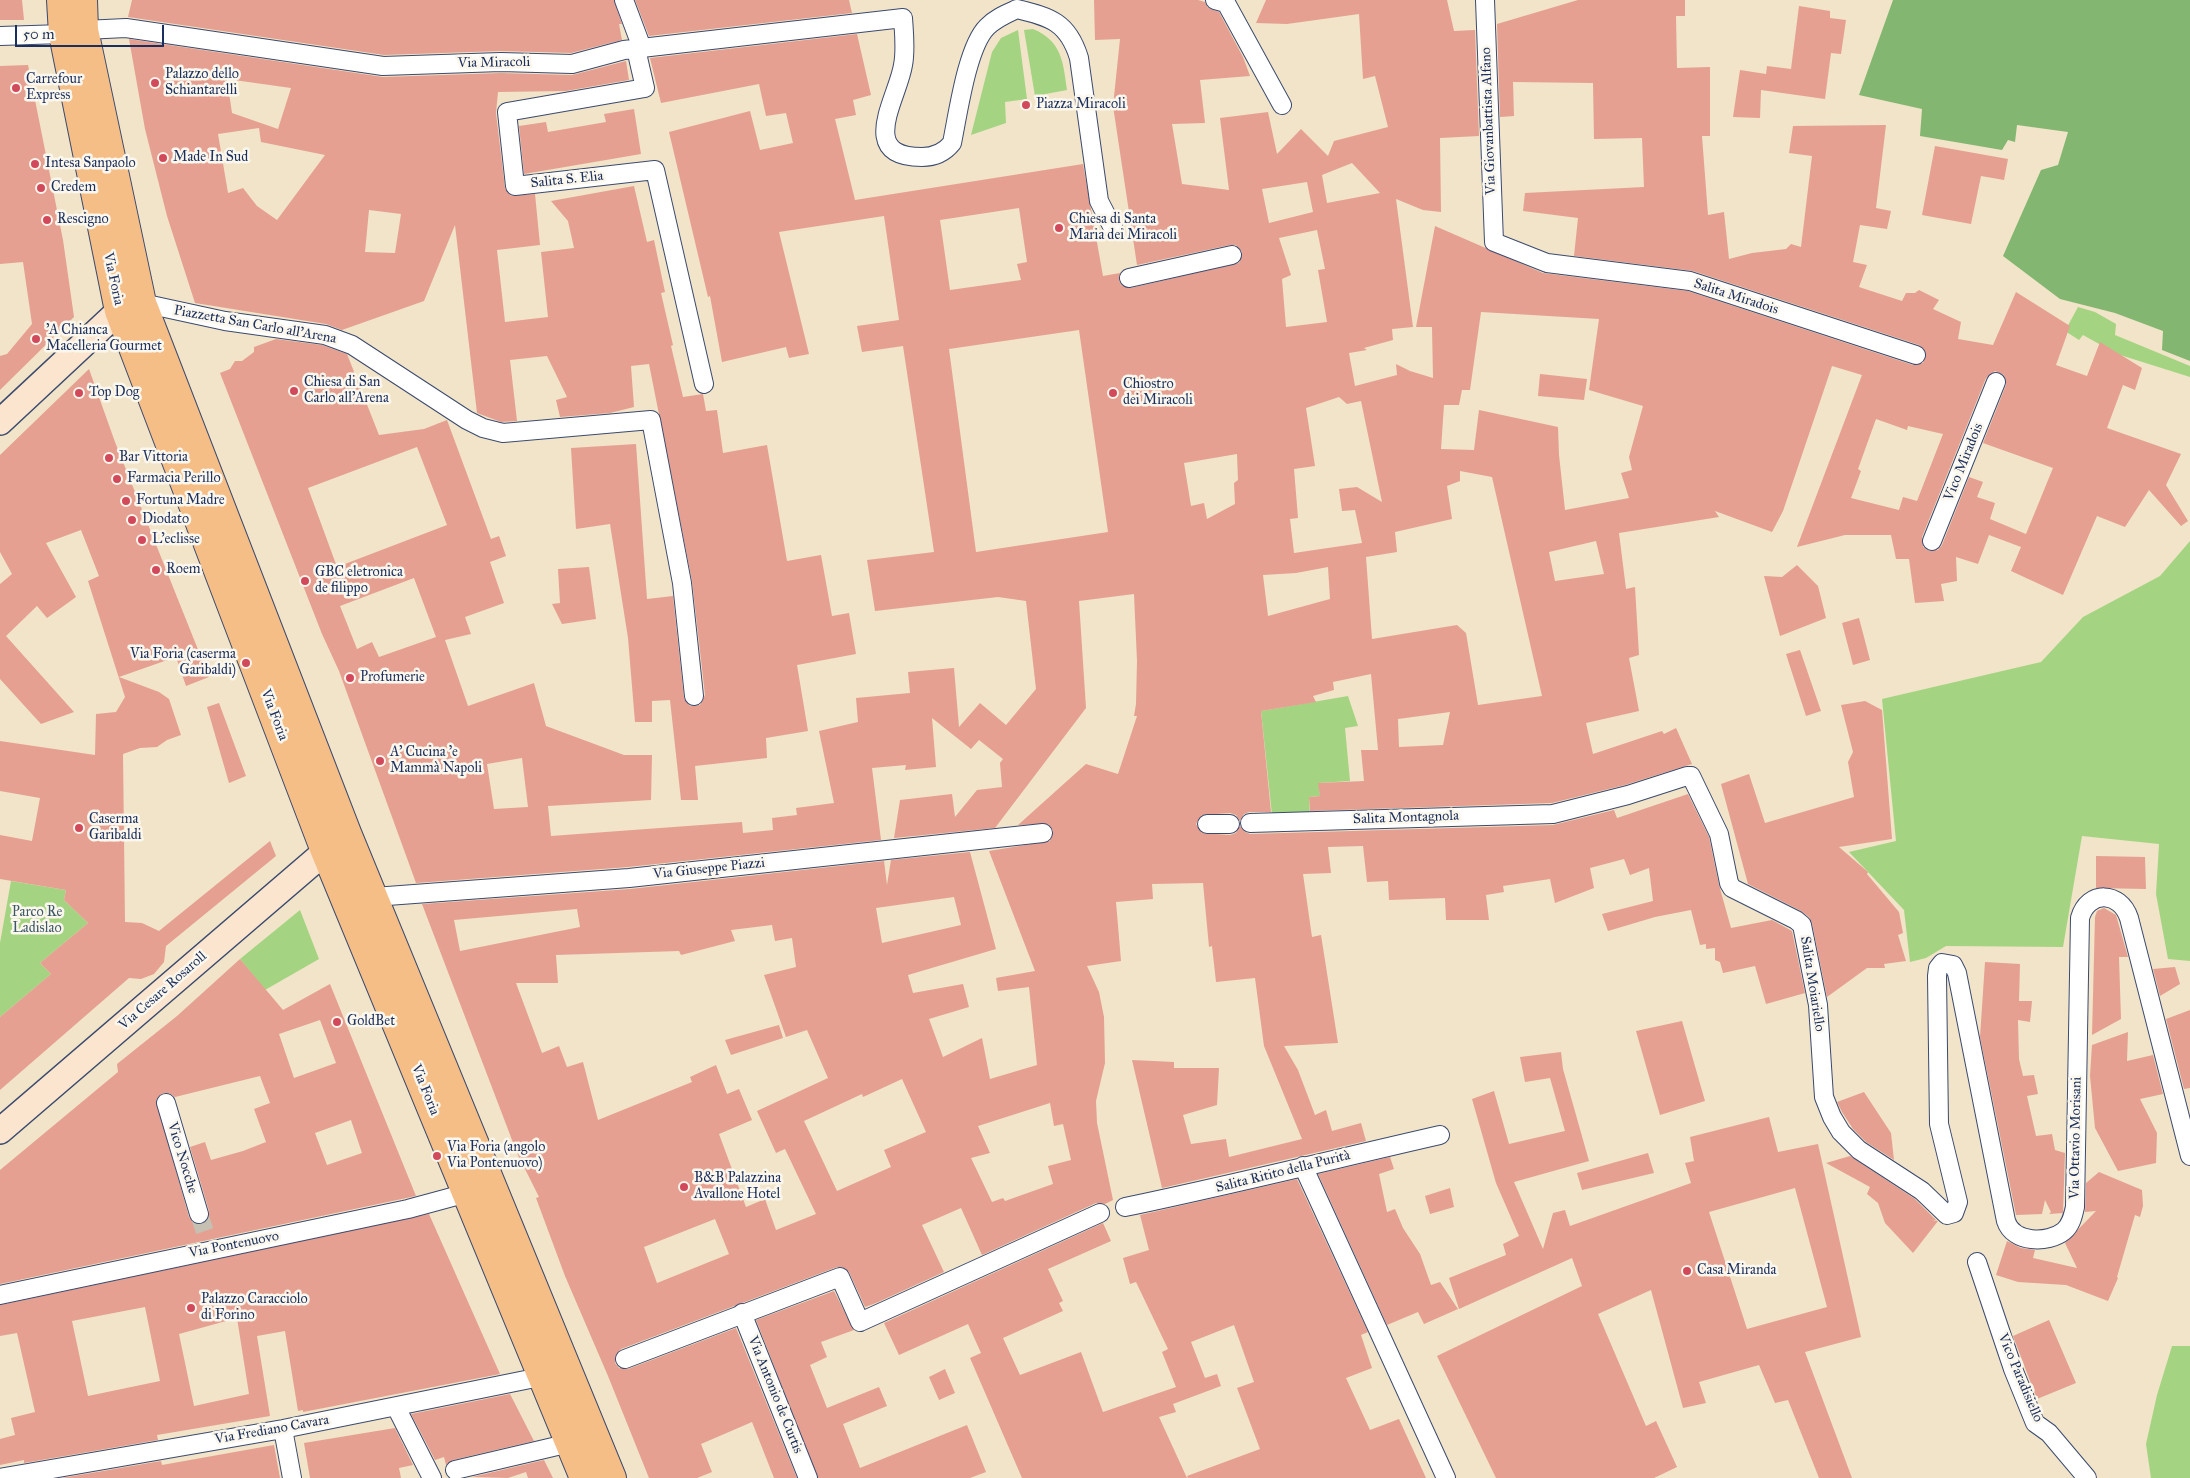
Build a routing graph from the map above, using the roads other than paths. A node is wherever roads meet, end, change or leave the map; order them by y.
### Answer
1 (61, 0) edge
2 (82, 0) edge
3 (97, 0) edge
4 (624, 0) edge
5 (1215, 0) edge
6 (1485, 0) edge
7 (1013, 5) edge
8 (74, 32) junction
9 (0, 36) edge
10 (639, 48) junction
11 (1282, 105) dead end
12 (1114, 230) dead end
13 (1494, 242) joint
14 (1232, 255) dead end
15 (1129, 278) dead end
16 (131, 307) junction
17 (1916, 355) dead end
18 (1996, 382) dead end
19 (704, 384) dead end
20 (0, 422) edge
21 (1932, 541) dead end
22 (694, 696) dead end
23 (1563, 813) joint
24 (1250, 823) dead end
25 (1207, 824) dead end
26 (1230, 824) dead end
27 (348, 833) junction
28 (1043, 833) dead end
29 (325, 851) junction
30 (374, 897) junction
31 (166, 1103) dead end
32 (0, 1131) edge
33 (1440, 1135) dead end
34 (2190, 1156) edge
35 (1303, 1166) junction
36 (467, 1193) junction
37 (1936, 1204) joint
38 (1125, 1207) dead end
39 (1100, 1213) dead end
40 (199, 1214) tunnel mouth
41 (1977, 1262) dead end
42 (0, 1295) edge
43 (742, 1313) junction
44 (625, 1359) dead end
45 (555, 1373) junction
46 (396, 1406) junction
47 (283, 1429) junction
48 (570, 1443) junction
49 (455, 1470) dead end
50 (20, 1476) edge
51 (0, 1478) edge
52 (292, 1478) edge
53 (432, 1478) edge
54 (584, 1478) edge
55 (612, 1478) edge
56 (808, 1478) edge
57 (1446, 1478) edge
58 (2087, 1478) edge

1 - 8 main road, Via Foria
2 - 8 main road, Via Foria
3 - 8 street
4 - 10 street
5 - 11 street
6 - 13 street, Via Giovanbattista Alfano
7 - 10 street, Via Miracoli
7 - 12 street
8 - 9 street, Via Miracoli
8 - 10 street, Via Miracoli
8 - 16 main road, Via Foria
10 - 19 street, Salita S. Elia
13 - 17 street, Salita Miradois
14 - 15 street
16 - 20 main road
16 - 22 street, Piazzetta San Carlo all'Arena
16 - 27 main road, Via Foria
16 - 29 main road, Via Foria
18 - 21 street, Vico Miradois
23 - 24 street, Salita Montagnola
23 - 37 street, Salita Moiariello
25 - 26 street
27 - 29 main road, Via Cesare Rosaroll
27 - 30 main road, Via Foria
28 - 30 street, Via Giuseppe Piazzi
29 - 32 main road, Via Cesare Rosaroll
29 - 36 main road, Via Foria
30 - 45 main road, Via Foria
31 - 40 street, Vico Nocche
33 - 35 street, Salita Ritito della Purità
34 - 37 street, Via Ottavio Morisani
35 - 38 street, Salita Ritito della Purità
35 - 57 street
36 - 42 street, Via Pontenuovo
36 - 45 main road, Via Foria
39 - 43 street
41 - 58 street, Vico Paradisiello
43 - 44 street
43 - 56 street, Via Antonio de Curtis
45 - 46 street, Via Frediano Cavara
45 - 48 main road, Via Foria
45 - 55 main road, Via Foria
46 - 47 street, Via Frediano Cavara
46 - 53 street
47 - 50 street, Via Frediano Cavara
47 - 52 street
48 - 49 street
48 - 54 main road, Via Foria
50 - 51 street, Via Frediano Cavara

